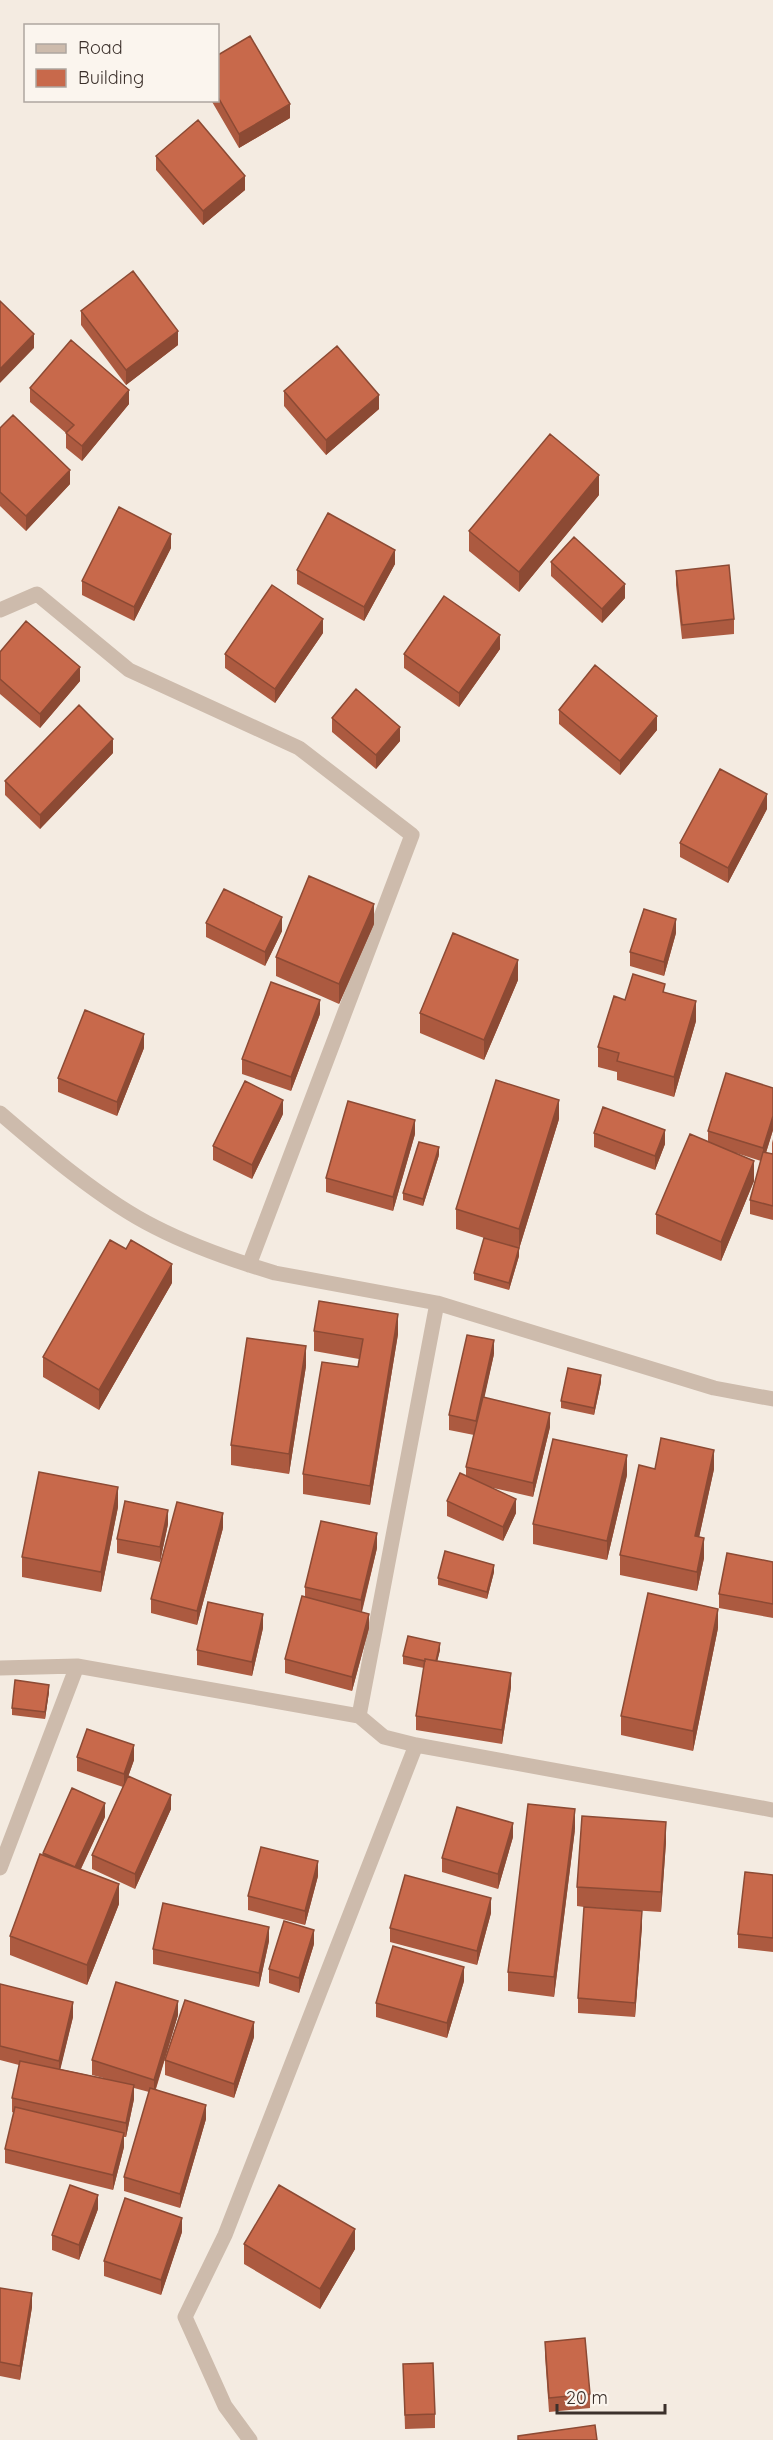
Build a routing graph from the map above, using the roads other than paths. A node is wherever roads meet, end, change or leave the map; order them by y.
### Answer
1 (0, 610) edge
2 (0, 1113) edge
3 (249, 1265) junction
4 (436, 1303) junction
5 (773, 1399) edge
6 (77, 1666) junction
7 (0, 1668) edge
8 (359, 1716) junction
9 (416, 1746) junction
10 (773, 1810) edge
11 (0, 1868) edge
12 (250, 2440) edge

1 - 3 street
2 - 3 street
3 - 4 street
4 - 5 street
4 - 8 street
6 - 7 street
6 - 8 street
6 - 11 street
8 - 9 street
9 - 10 street
9 - 12 street

